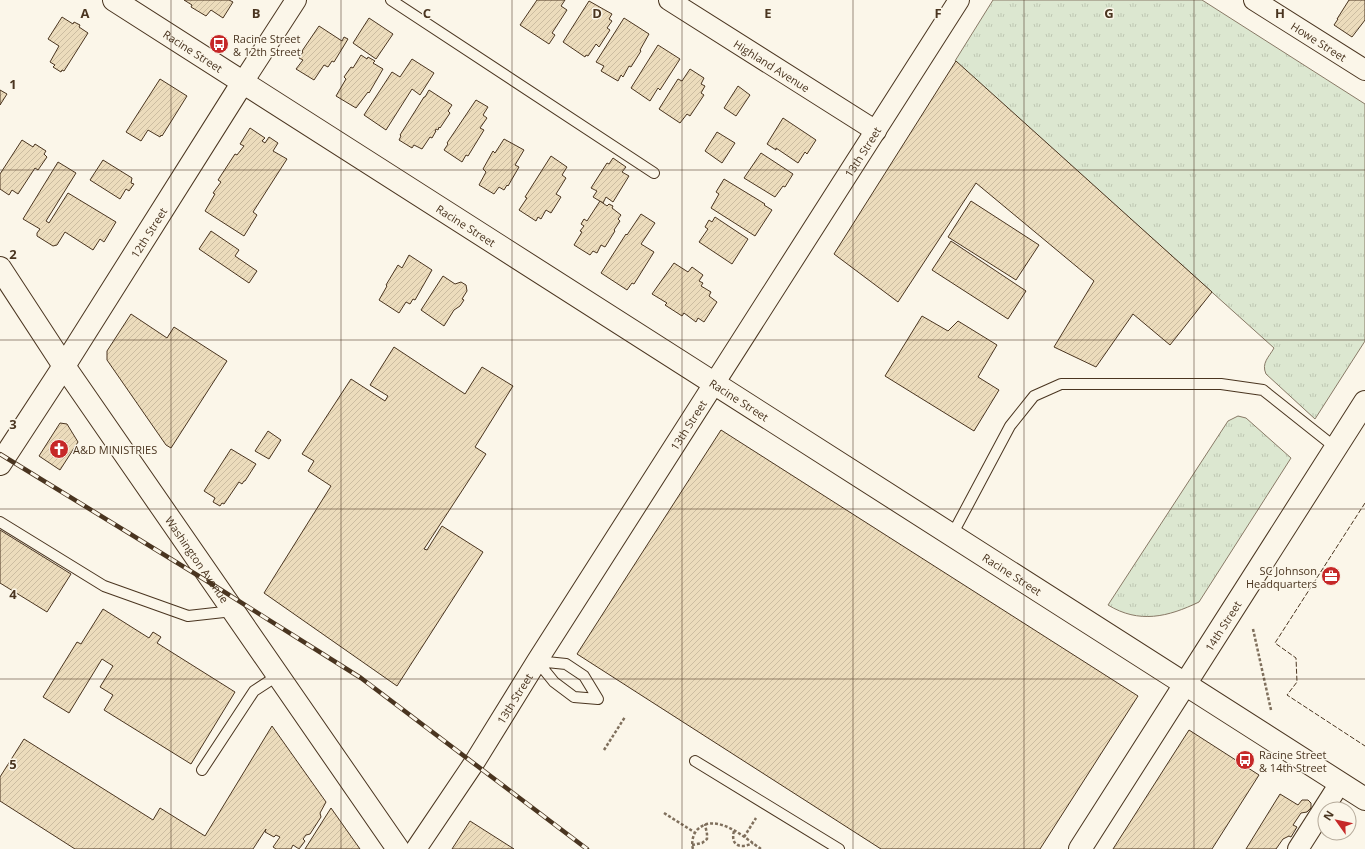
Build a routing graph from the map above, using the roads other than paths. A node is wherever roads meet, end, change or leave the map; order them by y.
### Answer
1 (114, 0) edge
2 (296, 0) edge
3 (392, 0) edge
4 (669, 0) edge
5 (960, 0) edge
6 (1254, 0) edge
7 (1365, 70) edge
8 (243, 82) junction
9 (876, 131) junction
10 (654, 173) dead end
11 (0, 268) edge
12 (64, 366) junction
13 (714, 383) junction
14 (1365, 402) edge
15 (1336, 448) junction
16 (0, 464) edge
17 (0, 522) edge
18 (952, 535) junction
19 (233, 611) junction
20 (537, 661) junction
21 (277, 676) junction
22 (1185, 684) junction
23 (695, 761) dead end
24 (202, 770) dead end
25 (1340, 783) junction
26 (1365, 799) edge
27 (398, 849) edge
28 (416, 849) edge
29 (838, 849) edge
30 (1080, 849) edge
31 (1298, 849) edge

1 - 8 main road, Racine Street
2 - 8 street, 12th Street
3 - 10 lane
4 - 9 street, Highland Avenue
5 - 9 street, 13th Street
6 - 7 street, Howe Street
8 - 12 main road, 12th Street
8 - 13 main road, Racine Street
9 - 13 street, 13th Street
11 - 12 main road, Washington Avenue
12 - 16 main road, 12th Street
12 - 19 main road, Washington Avenue
13 - 18 main road, Racine Street
13 - 20 street, 13th Street
14 - 15 main road, 14th Street
15 - 18 lane
15 - 22 main road, 14th Street
17 - 19 lane
18 - 22 main road, Racine Street
19 - 21 main road, Washington Avenue
20 - 20 lane
20 - 28 street, 13th Street
21 - 24 lane
21 - 27 main road, Washington Avenue
22 - 25 main road, Racine Street
22 - 30 main road, 14th Street
23 - 29 lane
25 - 26 main road, Racine Street
25 - 31 street

